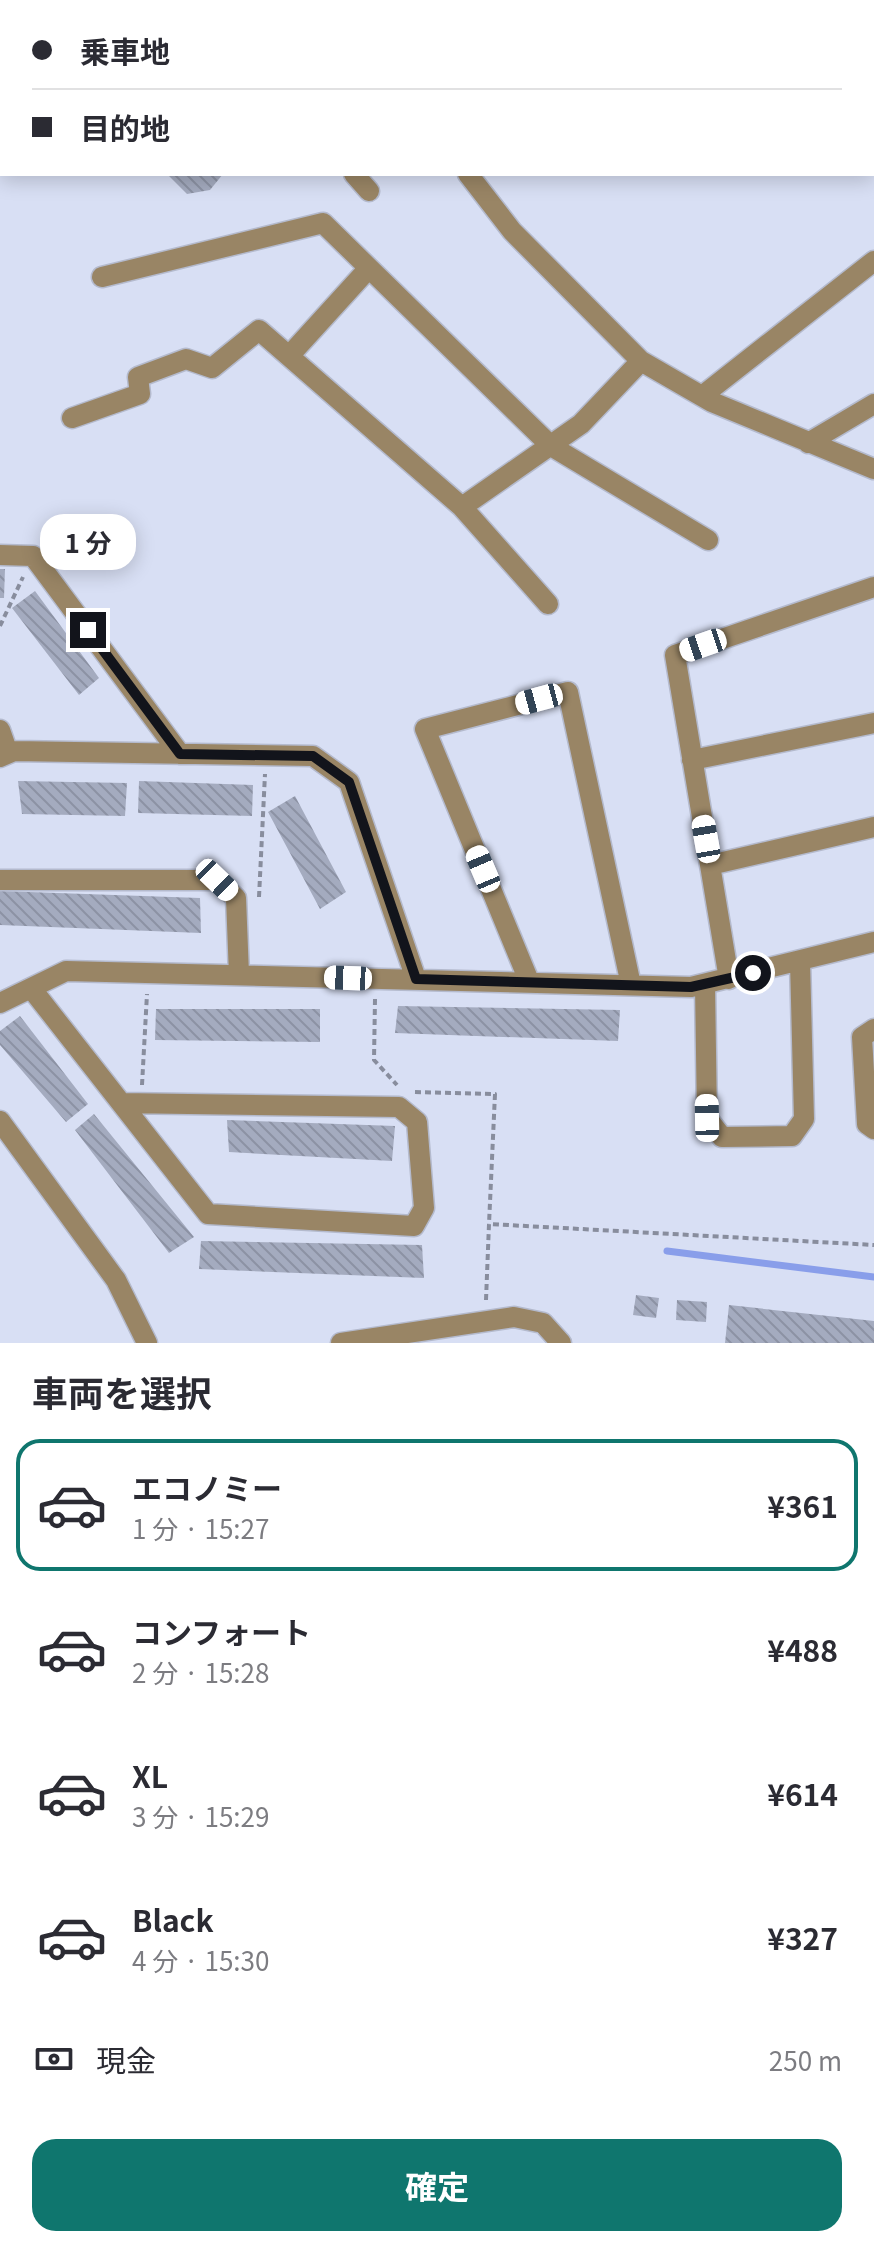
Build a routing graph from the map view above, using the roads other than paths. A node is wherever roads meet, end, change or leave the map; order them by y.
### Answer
1 (356, 176) edge
2 (470, 176) edge
3 (369, 191) dead end
4 (874, 261) edge
5 (369, 268) junction
6 (102, 277) dead end
7 (289, 356) junction
8 (641, 361) junction
9 (702, 396) junction
10 (874, 404) edge
11 (72, 418) dead end
12 (808, 443) junction
13 (551, 446) junction
14 (874, 469) edge
15 (462, 507) junction
16 (708, 540) dead end
17 (0, 555) edge
18 (874, 587) edge
19 (548, 604) dead end
20 (874, 723) edge
21 (0, 730) edge
22 (180, 754) junction
23 (4, 755) edge
24 (692, 760) junction
25 (874, 827) edge
26 (710, 865) junction
27 (0, 880) edge
28 (874, 942) edge
29 (800, 961) junction
30 (239, 975) junction
31 (416, 979) junction
32 (729, 979) junction
33 (529, 981) junction
34 (631, 985) junction
35 (705, 985) junction
36 (31, 988) junction
37 (0, 1003) edge
38 (874, 1029) edge
39 (132, 1103) junction
40 (0, 1121) edge
41 (874, 1129) edge
42 (147, 1343) edge
43 (341, 1343) edge
44 (561, 1343) edge

1 - 3 street
2 - 8 street
4 - 9 street
5 - 6 street
5 - 7 street
5 - 13 street
7 - 11 street
7 - 15 street
8 - 9 street
8 - 13 street
9 - 12 street
10 - 12 street
12 - 14 street
13 - 15 street
13 - 16 street
15 - 19 street
17 - 22 street
18 - 24 street
20 - 24 street
21 - 23 street
22 - 23 street
22 - 31 street
24 - 26 street
25 - 26 street
26 - 32 street
27 - 30 street
28 - 29 street
29 - 32 street
29 - 35 street
30 - 31 street
30 - 36 street
31 - 33 street
32 - 35 street
33 - 34 street
33 - 34 street
34 - 35 street
36 - 37 street
36 - 39 street
38 - 41 street
39 - 39 street
40 - 42 street
43 - 44 street

